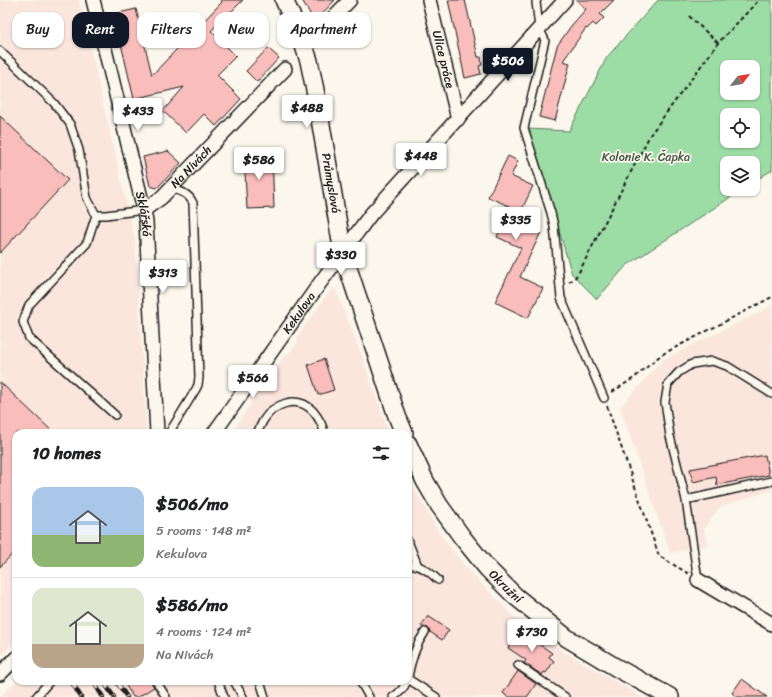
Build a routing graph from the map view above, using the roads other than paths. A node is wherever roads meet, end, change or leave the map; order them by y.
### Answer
1 (93, 0) edge
2 (284, 0) edge
3 (350, 0) edge
4 (429, 0) edge
5 (537, 0) edge
6 (565, 0) edge
7 (338, 12) edge
8 (539, 28) junction
9 (0, 51) edge
10 (286, 69) dead end
11 (458, 119) junction
12 (168, 190) junction
13 (144, 210) junction
14 (96, 215) junction
15 (343, 253) junction
16 (772, 394) edge
17 (604, 398) road end
18 (115, 415) dead end
19 (157, 429) edge
20 (172, 429) edge
21 (217, 429) edge
22 (260, 429) edge
23 (323, 429) edge
24 (402, 429) edge
25 (412, 453) edge
26 (772, 481) edge
27 (686, 500) junction
28 (412, 551) edge
29 (412, 564) edge
30 (418, 566) junction
31 (438, 580) dead end
32 (698, 580) joint
33 (772, 624) edge
34 (425, 632) dead end
35 (412, 657) edge
36 (12, 662) edge
37 (518, 665) dead end
38 (0, 674) edge
39 (412, 682) edge
40 (46, 685) edge
41 (158, 685) edge
42 (220, 685) edge
43 (236, 685) edge
44 (262, 685) edge
45 (362, 685) edge
46 (405, 685) edge
47 (36, 697) edge
48 (166, 697) edge
49 (224, 697) edge
50 (243, 697) edge
51 (266, 697) edge
52 (369, 697) edge
53 (393, 697) edge
54 (436, 697) edge
55 (565, 697) edge
56 (670, 697) edge

1 - 13 street, Sklářská
2 - 15 street, Průmyslová
3 - 7 street
4 - 11 street, Ulice práce
5 - 8 lane
6 - 8 street, Kekulova
8 - 11 street, Kekulova
8 - 17 lane
9 - 14 lane
10 - 12 street, Na Nivách
11 - 15 street, Kekulova
12 - 13 street, Na Nivách
12 - 20 lane
13 - 14 lane
13 - 19 street, Sklářská
14 - 18 lane
15 - 21 street, Kekulova
15 - 24 street
16 - 27 lane
22 - 23 lane
25 - 56 street, Okružní
26 - 27 lane
27 - 32 lane
28 - 30 lane
29 - 30 lane
30 - 31 lane
32 - 33 street
34 - 35 lane
36 - 38 street
37 - 55 lane
39 - 54 lane
40 - 47 lane
41 - 48 lane
42 - 49 lane
43 - 50 lane
44 - 51 lane
45 - 52 lane
46 - 53 lane

